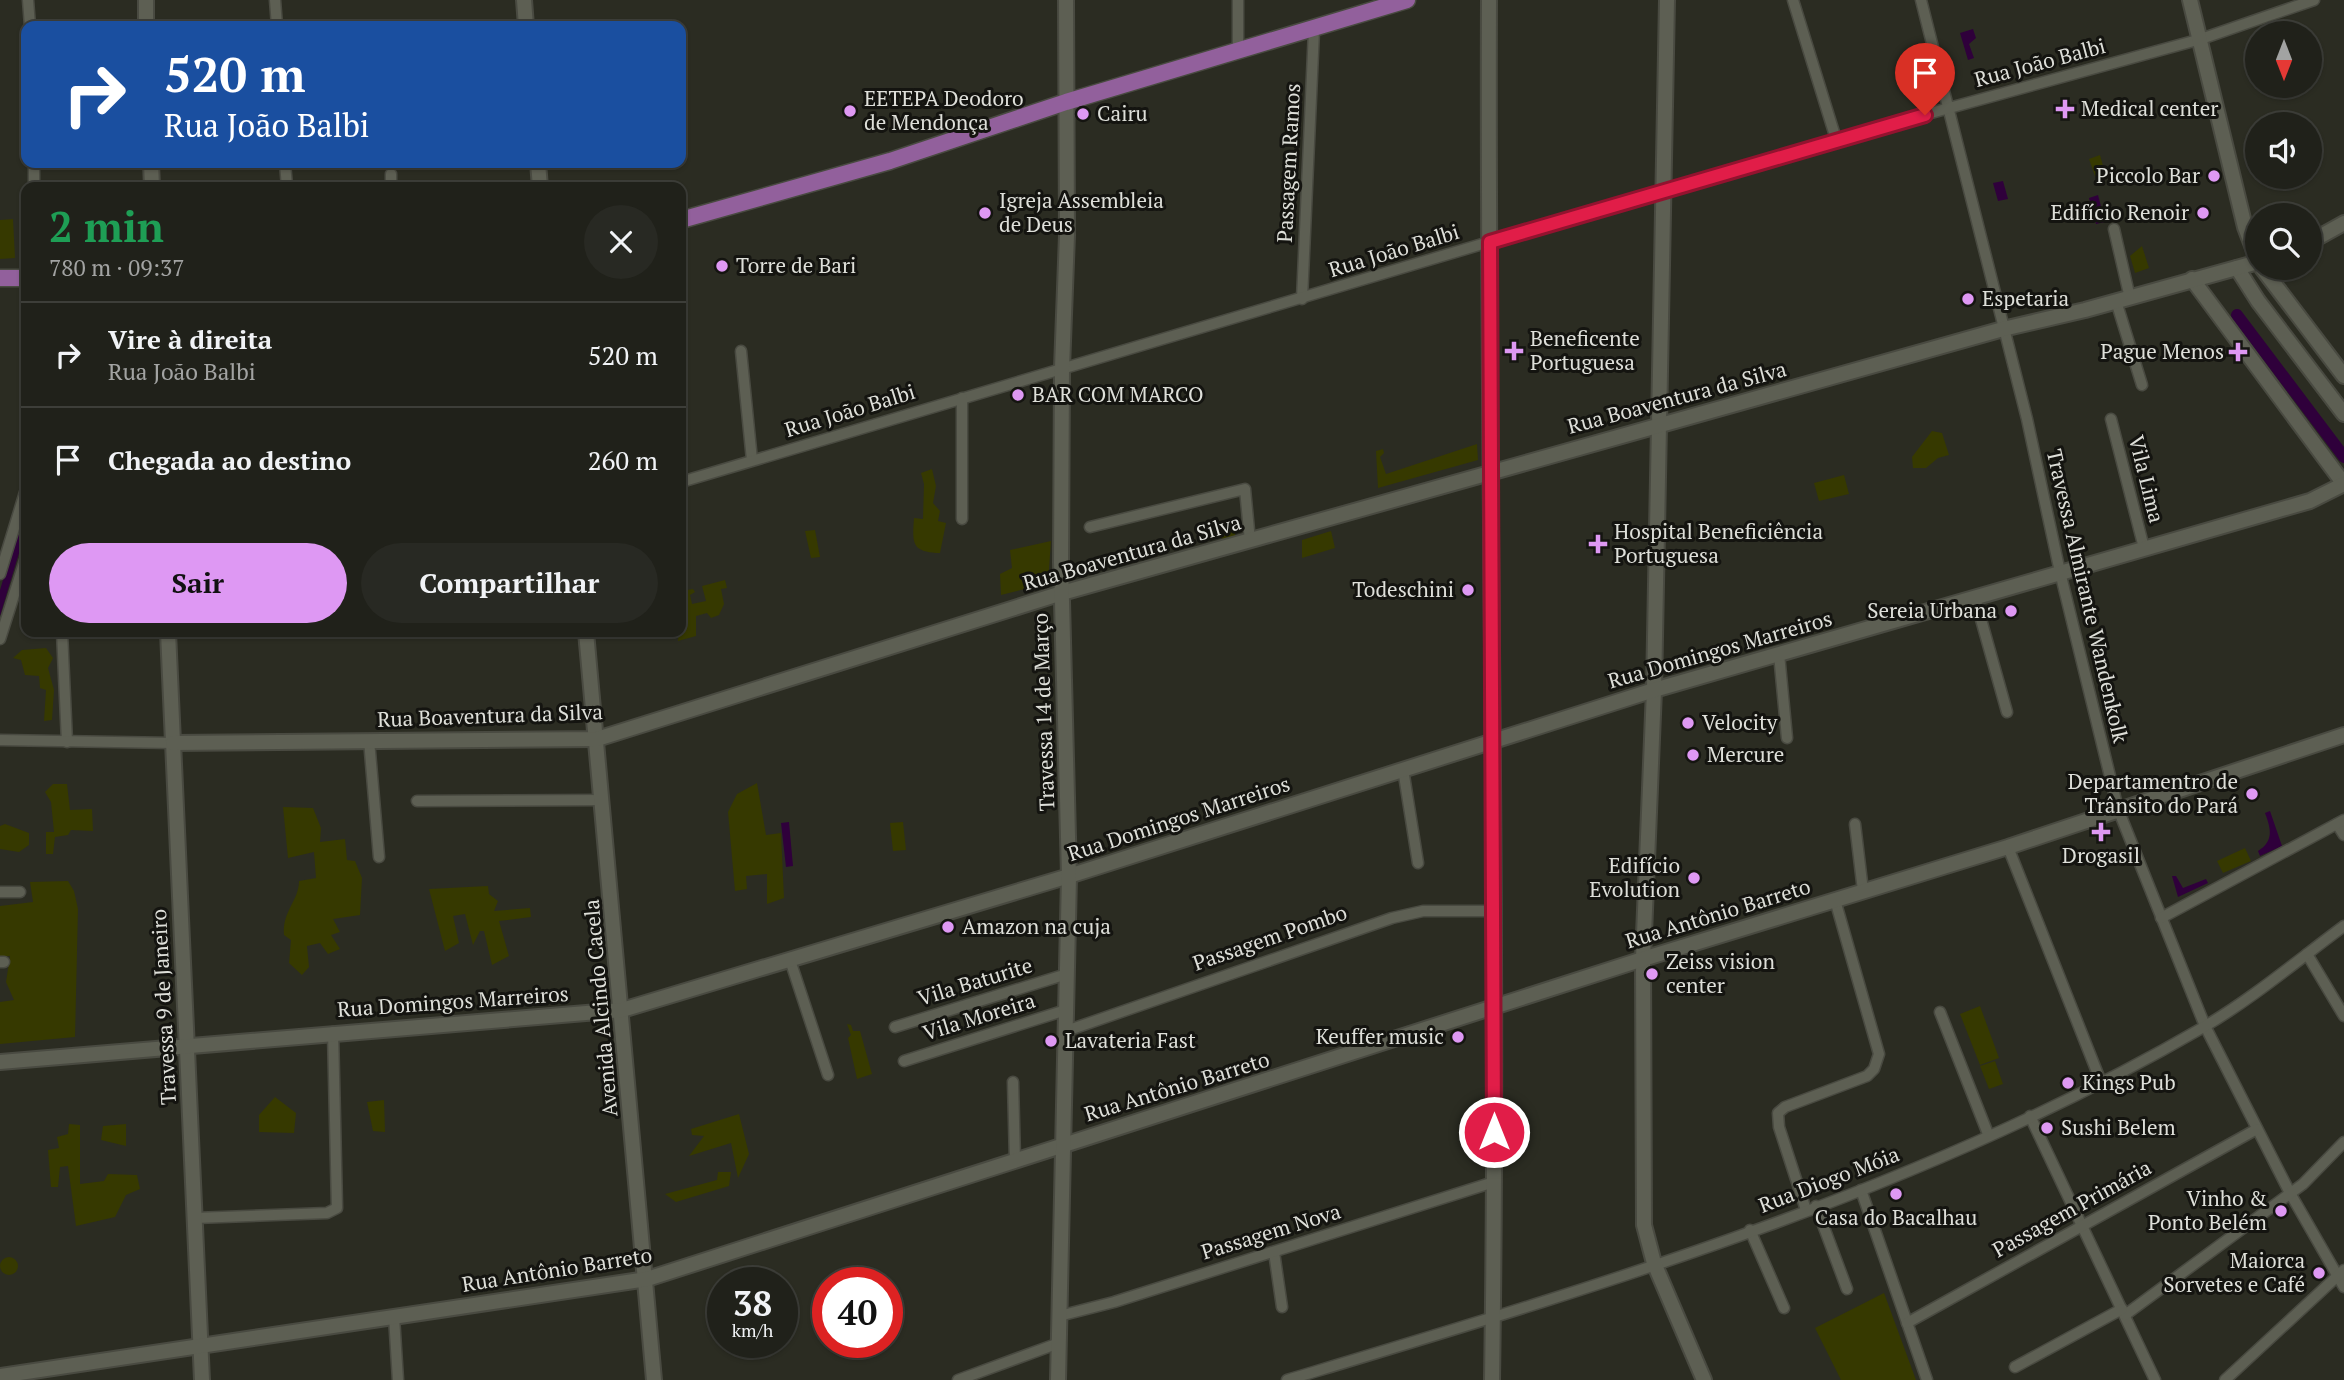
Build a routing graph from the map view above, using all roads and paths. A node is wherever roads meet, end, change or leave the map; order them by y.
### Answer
1 (28, 0) edge
2 (146, 0) edge
3 (275, 0) edge
4 (524, 0) edge
5 (1066, 0) edge
6 (1238, 0) edge
7 (1407, 0) edge
8 (1489, 0) edge
9 (1667, 0) edge
10 (1793, 0) edge
11 (1921, 0) edge
12 (2190, 0) edge
13 (2314, 0) edge
14 (30, 21) edge
15 (146, 21) edge
16 (277, 21) edge
17 (526, 21) edge
18 (1314, 30) junction
19 (2201, 39) junction
20 (1238, 51) junction
21 (1066, 102) junction
22 (1948, 108) junction
23 (1836, 139) junction
24 (391, 174) dead end
25 (391, 182) edge
26 (1664, 191) junction
27 (686, 219) edge
28 (2344, 223) edge
29 (2245, 227) edge
30 (2114, 229) dead end
31 (2322, 235) edge
32 (1490, 242) junction
33 (2245, 266) edge
34 (2237, 268) junction
35 (0, 278) edge
36 (21, 278) edge
37 (2192, 279) junction
38 (2271, 280) edge
39 (1302, 299) junction
40 (2123, 300) junction
41 (2003, 329) junction
42 (2284, 333) junction
43 (2322, 347) junction
44 (741, 351) dead end
45 (1062, 368) junction
46 (2344, 376) edge
47 (2142, 385) dead end
48 (962, 398) junction
49 (2344, 415) edge
50 (2111, 419) dead end
51 (1659, 424) junction
52 (752, 460) junction
53 (1492, 472) junction
54 (686, 480) edge
55 (2344, 484) edge
56 (21, 515) edge
57 (962, 519) dead end
58 (1090, 527) dead end
59 (1250, 541) junction
60 (2144, 548) junction
61 (2060, 572) junction
62 (21, 573) edge
63 (0, 574) edge
64 (1062, 593) junction
65 (1975, 598) junction
66 (62, 637) edge
67 (168, 637) edge
68 (587, 637) edge
69 (0, 639) edge
70 (1779, 654) junction
71 (1654, 690) junction
72 (2007, 712) dead end
73 (2344, 736) edge
74 (597, 738) junction
75 (1787, 738) dead end
76 (0, 740) edge
77 (369, 740) junction
78 (1491, 741) junction
79 (67, 742) junction
80 (173, 743) junction
81 (1403, 769) junction
82 (603, 800) junction
83 (417, 801) dead end
84 (2118, 809) junction
85 (2341, 822) edge
86 (1855, 824) dead end
87 (2344, 835) edge
88 (2008, 847) junction
89 (379, 857) dead end
90 (1418, 863) dead end
91 (1069, 876) junction
92 (1863, 891) junction
93 (0, 892) edge
94 (20, 892) dead end
95 (1835, 900) junction
96 (1493, 911) junction
97 (2161, 918) junction
98 (2344, 926) edge
99 (2306, 954) junction
100 (1643, 959) junction
101 (790, 960) junction
102 (1067, 974) junction
103 (1495, 1009) junction
104 (622, 1010) junction
105 (1066, 1010) junction
106 (1940, 1012) dead end
107 (2344, 1016) edge
108 (2205, 1026) junction
109 (895, 1027) dead end
110 (1066, 1031) junction
111 (333, 1032) junction
112 (187, 1046) junction
113 (904, 1061) dead end
114 (0, 1062) edge
115 (828, 1075) dead end
116 (1013, 1082) dead end
117 (2101, 1082) junction
118 (2030, 1116) junction
119 (2257, 1129) junction
120 (1989, 1134) junction
121 (2344, 1142) edge
122 (1063, 1145) junction
123 (1015, 1161) junction
124 (1494, 1182) junction
125 (1861, 1190) junction
126 (2290, 1193) junction
127 (1811, 1208) junction
128 (195, 1218) junction
129 (2083, 1224) junction
130 (1750, 1230) junction
131 (1274, 1252) junction
132 (1654, 1263) junction
133 (2341, 1274) edge
134 (647, 1279) junction
135 (2344, 1287) edge
136 (1847, 1290) dead end
137 (1282, 1307) dead end
138 (1784, 1308) dead end
139 (2124, 1312) junction
140 (1059, 1316) junction
141 (394, 1317) junction
142 (1493, 1318) junction
143 (1907, 1323) junction
144 (1059, 1343) junction
145 (201, 1346) junction
146 (2015, 1367) dead end
147 (0, 1376) edge
148 (202, 1380) edge
149 (398, 1380) edge
150 (654, 1380) edge
151 (958, 1380) edge
152 (1058, 1380) edge
153 (1287, 1380) edge
154 (1492, 1380) edge
155 (1704, 1380) edge
156 (1927, 1380) edge
157 (2155, 1380) edge
158 (2225, 1380) edge

1 - 14 street
2 - 15 street
3 - 16 street
4 - 17 street
5 - 21 street, Travessa 14 de Março
6 - 20 street
7 - 18 main road
8 - 32 street
9 - 26 street
10 - 23 street
11 - 22 street, Travessa Almirante Wandenkolk
12 - 19 street
13 - 19 street, Rua João Balbi
18 - 20 main road
18 - 39 street, Passagem Ramos
19 - 22 street, Rua João Balbi
19 - 29 street
20 - 21 main road
21 - 27 main road
21 - 45 street, Travessa 14 de Março
22 - 23 street, Rua João Balbi
22 - 41 street, Travessa Almirante Wandenkolk
23 - 26 street, Rua João Balbi
24 - 25 street
26 - 32 street, Rua João Balbi
26 - 51 street
28 - 31 street
30 - 40 street
32 - 39 street, Rua João Balbi
32 - 53 street
33 - 34 street, Rua Boaventura da Silva
34 - 37 street, Rua Boaventura da Silva
34 - 42 street
35 - 36 main road
37 - 40 street, Rua Boaventura da Silva
37 - 55 street
38 - 43 street
39 - 45 street, Rua João Balbi
40 - 41 street, Rua Boaventura da Silva
40 - 47 street
41 - 51 street, Rua Boaventura da Silva
41 - 61 street, Travessa Almirante Wandenkolk
42 - 43 street
42 - 49 street
43 - 46 street
44 - 52 street
45 - 48 street, Rua João Balbi
45 - 64 street, Travessa 14 de Março
48 - 52 street, Rua João Balbi
48 - 57 street
50 - 60 street, Vila Lima
51 - 53 street, Rua Boaventura da Silva
51 - 71 street
52 - 54 street, Rua João Balbi
53 - 59 street, Rua Boaventura da Silva
53 - 78 street
55 - 60 street, Rua Domingos Marreiros
56 - 63 street
58 - 59 street
59 - 64 street, Rua Boaventura da Silva
60 - 61 street, Rua Domingos Marreiros
61 - 65 street, Rua Domingos Marreiros
61 - 84 street, Travessa Almirante Wandenkolk
62 - 69 street
64 - 74 street, Rua Boaventura da Silva
64 - 91 street, Travessa 14 de Março
65 - 70 street, Rua Domingos Marreiros
65 - 72 street
66 - 79 street
67 - 80 street, Travessa 9 de Janeiro
68 - 74 street, Avenida Alcindo Cacela
70 - 71 street, Rua Domingos Marreiros
70 - 75 street
71 - 78 street, Rua Domingos Marreiros
71 - 100 street
73 - 84 street, Rua Antônio Barreto
74 - 77 street, Rua Boaventura da Silva
74 - 82 street, Avenida Alcindo Cacela
76 - 79 street, Rua Boaventura da Silva
77 - 80 street, Rua Boaventura da Silva
77 - 89 street
78 - 81 street, Rua Domingos Marreiros
78 - 96 street
79 - 80 street, Rua Boaventura da Silva
80 - 112 street, Travessa 9 de Janeiro
81 - 90 street
81 - 91 street, Rua Domingos Marreiros
82 - 83 street
82 - 104 street, Avenida Alcindo Cacela
84 - 88 street, Rua Antônio Barreto
84 - 97 street, Travessa Almirante Wandenkolk
85 - 87 street
85 - 97 street
86 - 92 street
88 - 92 street, Rua Antônio Barreto
88 - 117 street
91 - 101 street, Rua Domingos Marreiros
91 - 102 street, Travessa 14 de Março
92 - 95 street, Rua Antônio Barreto
93 - 94 street
95 - 100 street, Rua Antônio Barreto
95 - 127 street
96 - 103 street
96 - 110 street, Passagem Pombo
97 - 108 street, Travessa Almirante Wandenkolk
98 - 99 street, Rua Diogo Móia
99 - 107 street
99 - 108 street, Rua Diogo Móia
100 - 103 street, Rua Antônio Barreto
100 - 132 street
101 - 104 street, Rua Domingos Marreiros
101 - 115 street
102 - 105 street, Travessa 14 de Março
102 - 109 street, Vila Baturite
103 - 122 street, Rua Antônio Barreto
103 - 124 street
104 - 111 street, Rua Domingos Marreiros
104 - 134 street, Avenida Alcindo Cacela
105 - 110 street, Travessa 14 de Março
105 - 113 street, Vila Moreira
106 - 120 street
108 - 117 street, Rua Diogo Móia
108 - 119 street, Travessa Almirante Wandenkolk
110 - 122 street, Travessa 14 de Março
111 - 112 street, Rua Domingos Marreiros
111 - 128 street
112 - 114 street, Rua Domingos Marreiros
112 - 128 street, Travessa 9 de Janeiro
116 - 123 street
117 - 118 street, Rua Diogo Móia
118 - 120 street, Rua Diogo Móia
118 - 129 street
119 - 126 street, Travessa Almirante Wandenkolk
119 - 129 street, Passagem Primária
120 - 125 street, Rua Diogo Móia
121 - 126 street
122 - 123 street, Rua Antônio Barreto
122 - 140 street, Travessa 14 de Março
123 - 134 street, Rua Antônio Barreto
124 - 131 street, Passagem Nova
124 - 142 street
125 - 127 street, Rua Diogo Móia
125 - 143 street
126 - 133 street, Travessa Almirante Wandenkolk
126 - 139 street
127 - 130 street, Rua Diogo Móia
127 - 136 street
128 - 145 street, Travessa 9 de Janeiro
129 - 139 street
129 - 143 street, Passagem Primária
130 - 132 street, Rua Diogo Móia
130 - 138 street
131 - 137 street
131 - 140 street, Passagem Nova
132 - 142 street, Rua Diogo Móia
132 - 155 street
133 - 135 street, Travessa Almirante Wandenkolk
133 - 158 street
134 - 141 street, Rua Antônio Barreto
134 - 150 street, Avenida Alcindo Cacela
139 - 146 street
139 - 157 street
140 - 144 street, Travessa 14 de Março
141 - 145 street, Rua Antônio Barreto
141 - 149 street
142 - 153 street, Rua Diogo Móia
142 - 154 street
143 - 156 street
144 - 151 street
144 - 152 street, Travessa 14 de Março
145 - 147 street, Rua Antônio Barreto
145 - 148 street, Travessa 9 de Janeiro

